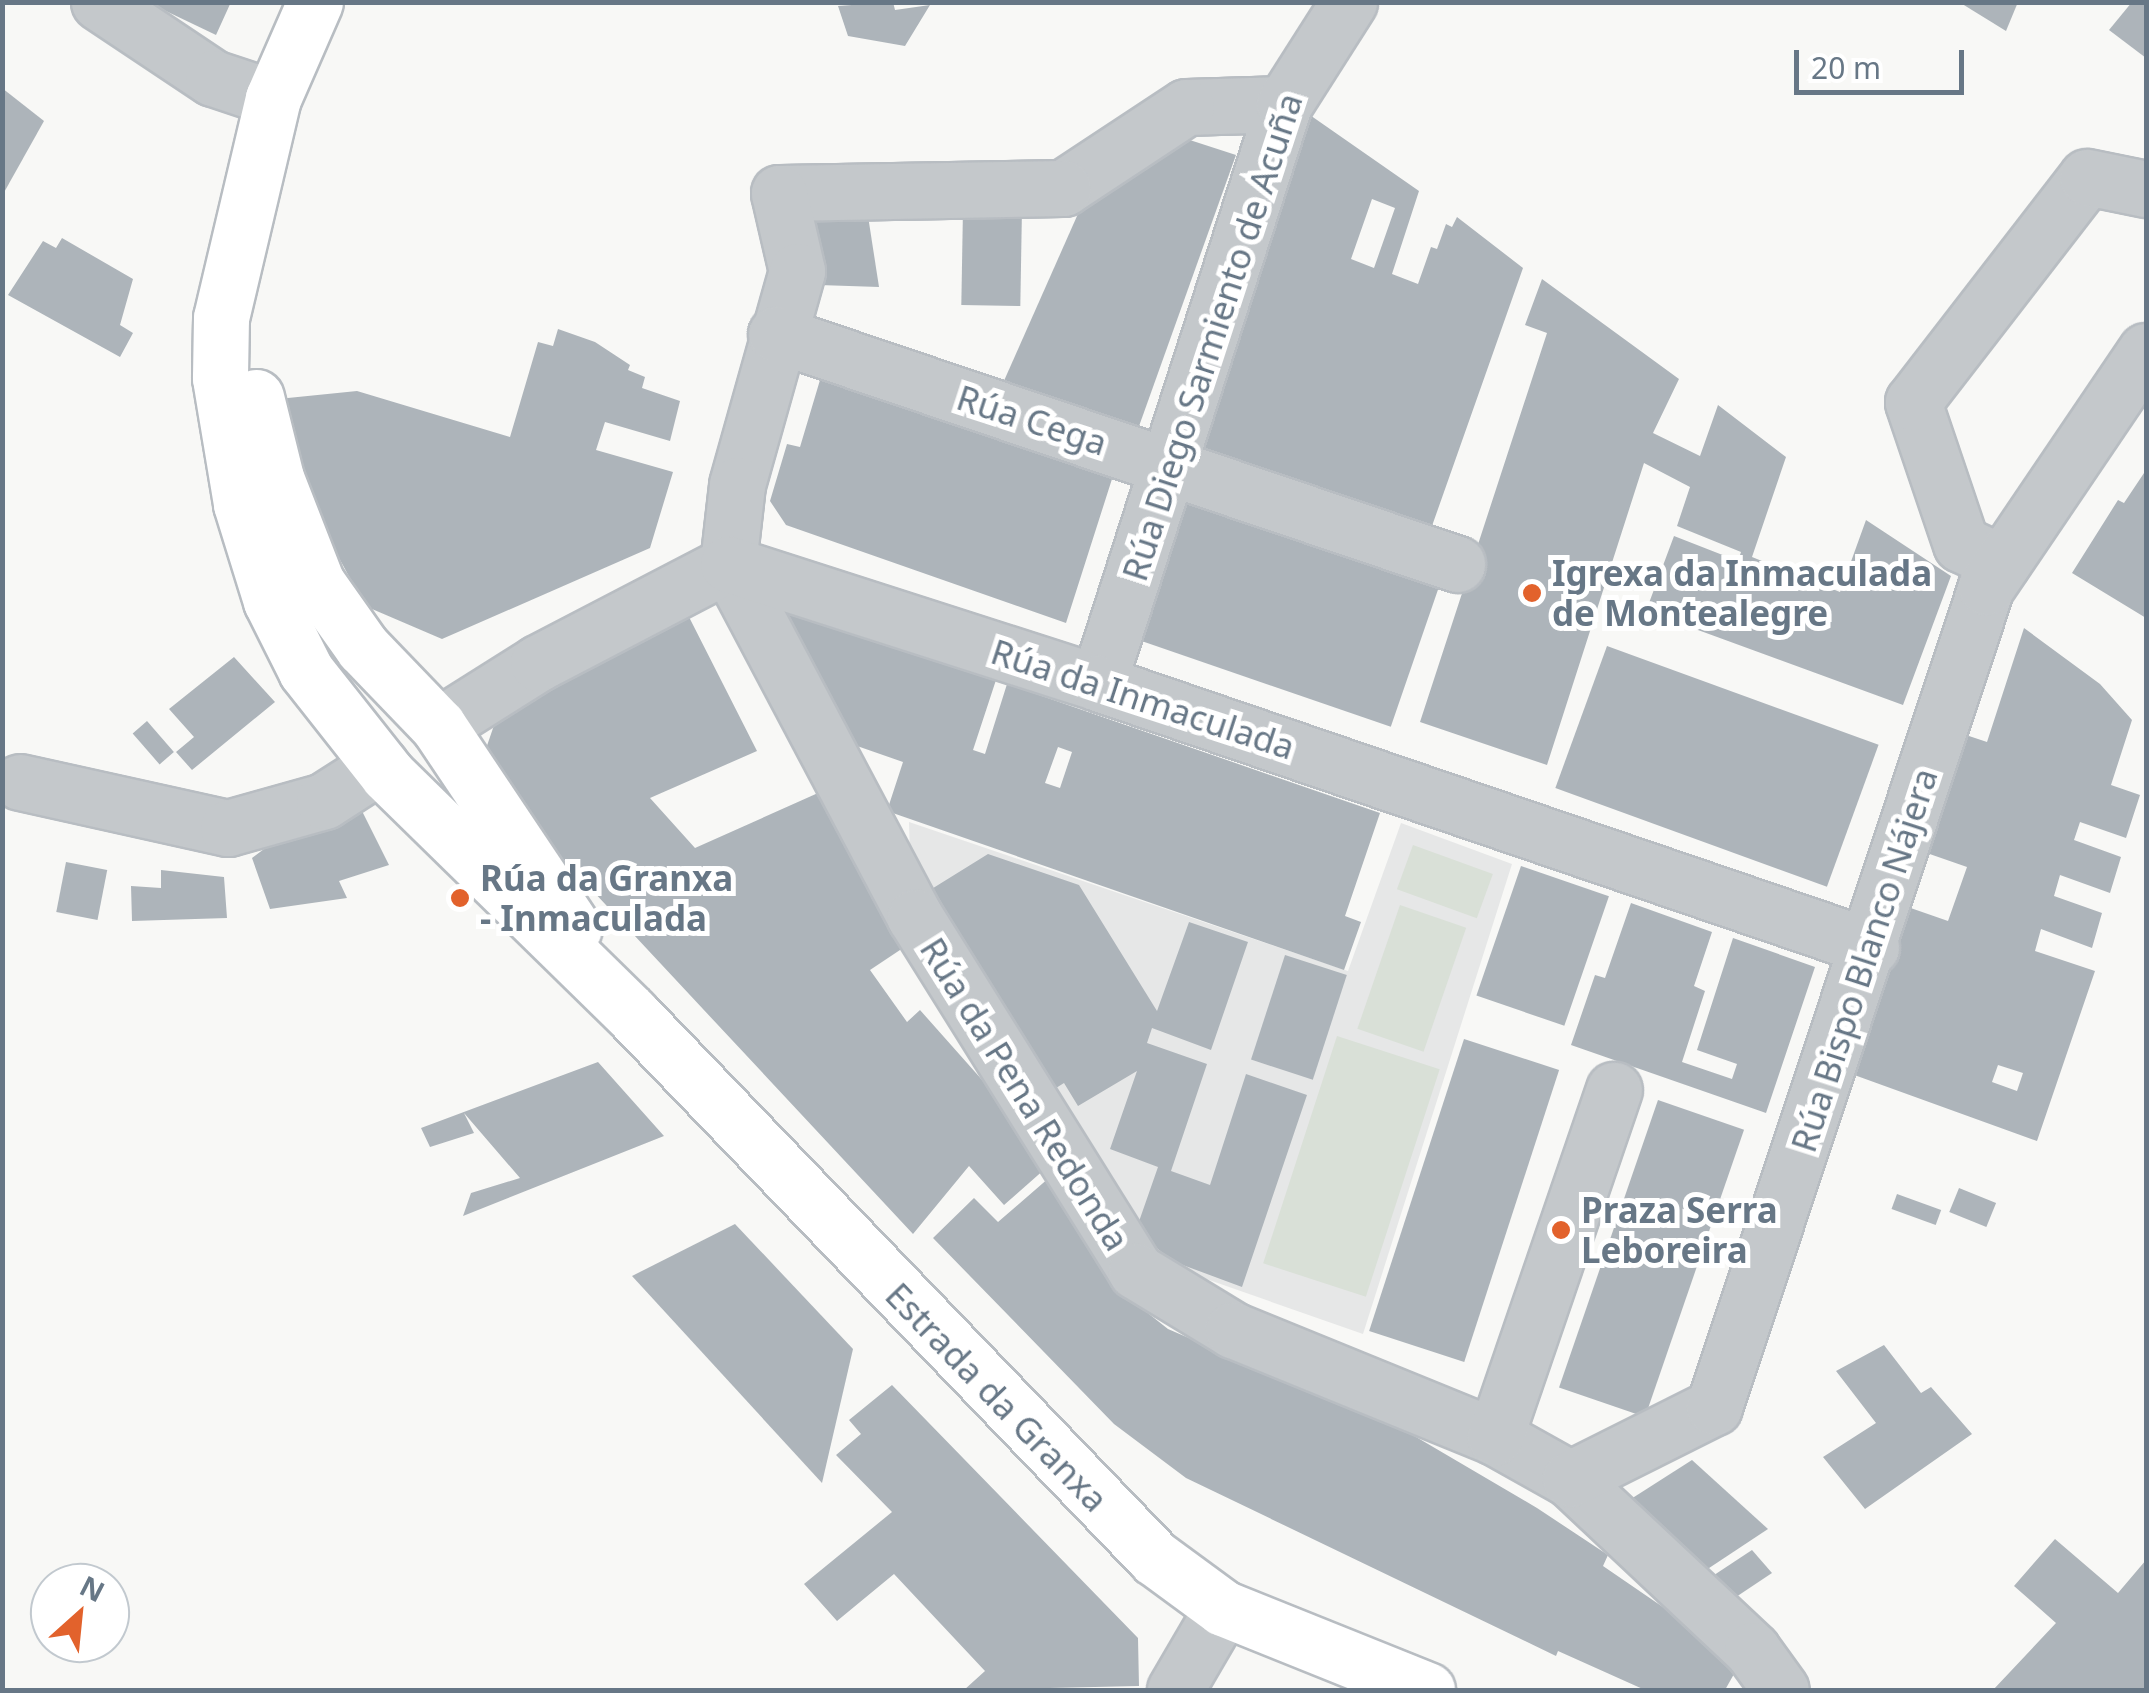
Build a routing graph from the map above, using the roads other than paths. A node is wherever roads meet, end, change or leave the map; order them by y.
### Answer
1 (99, 2) edge
2 (315, 2) edge
3 (1348, 2) edge
4 (273, 98) junction
5 (1284, 104) junction
6 (2146, 189) edge
7 (234, 266) junction
8 (776, 334) junction
9 (2146, 351) edge
10 (1167, 466) junction
11 (728, 564) junction
12 (1458, 564) dead end
13 (1994, 575) junction
14 (1098, 682) junction
15 (436, 727) junction
16 (381, 765) junction
17 (20, 782) dead end
18 (1871, 947) junction
19 (632, 1013) junction
20 (1614, 1090) dead end
21 (1496, 1437) junction
22 (1570, 1480) junction
23 (1223, 1608) junction
24 (1176, 1690) edge
25 (1427, 1690) edge
26 (1781, 1690) edge

1 - 4 street
2 - 4 main road, Estrada da Granxa
3 - 5 street, Rúa Diego Sarmiento de Acuña
4 - 7 main road, Estrada da Granxa
5 - 8 street
5 - 10 street, Rúa Diego Sarmiento de Acuña
6 - 13 street
7 - 15 main road, Estrada da Granxa
7 - 16 main road, Estrada da Granxa
8 - 10 street, Rúa Cega
8 - 11 street
9 - 13 street, Rúa Bispo Blanco Nájera
10 - 12 street, Rúa Cega
10 - 14 street, Rúa Diego Sarmiento de Acuña
11 - 14 street, Rúa da Inmaculada
11 - 15 street
11 - 21 street, Rúa da Pena Redonda
13 - 18 street, Rúa Bispo Blanco Nájera
14 - 18 street, Rúa da Inmaculada
15 - 16 main road
15 - 19 main road, Estrada da Granxa
16 - 17 street
16 - 19 main road, Estrada da Granxa
18 - 22 street, Rúa Bispo Blanco Nájera
19 - 23 main road, Estrada da Granxa
20 - 21 street
21 - 22 street, Rúa da Pena Redonda
22 - 26 street, Rúa da Pena Redonda
23 - 24 street
23 - 25 main road, Estrada da Granxa

